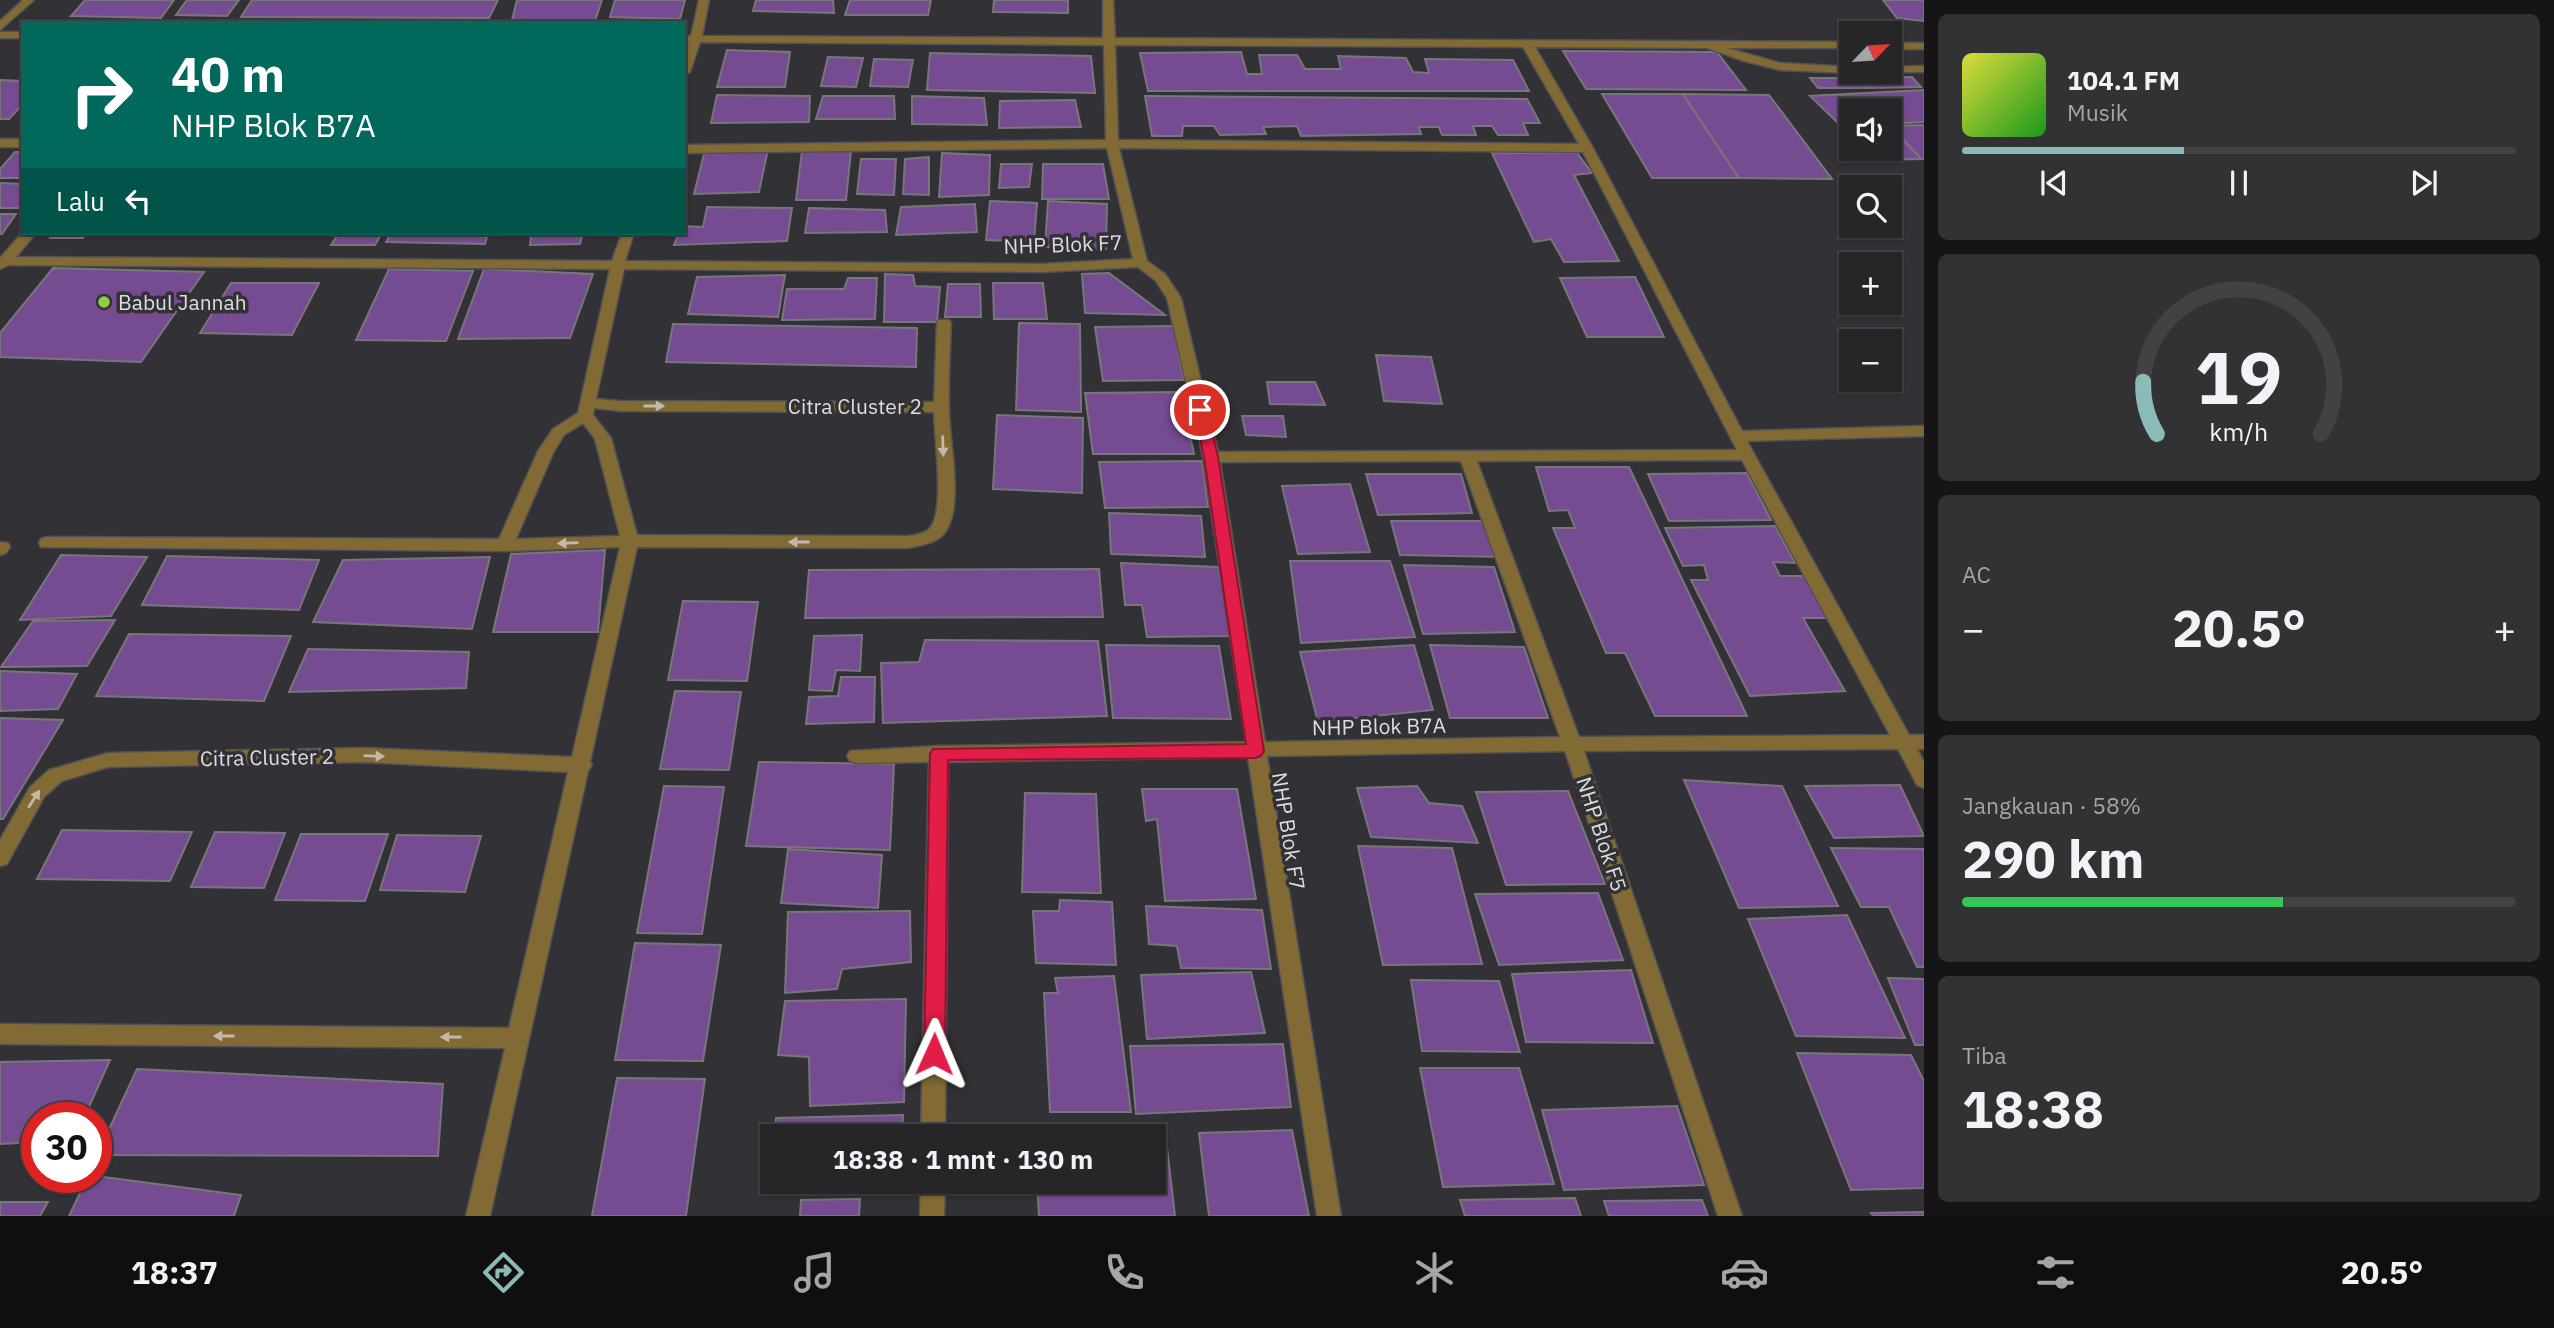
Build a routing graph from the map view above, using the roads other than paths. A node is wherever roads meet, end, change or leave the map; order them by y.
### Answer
1 (29, 0) edge
2 (704, 0) edge
3 (1108, 0) edge
4 (0, 27) edge
5 (0, 35) edge
6 (21, 36) edge
7 (690, 39) edge
8 (1703, 42) junction
9 (1109, 43) junction
10 (1527, 43) junction
11 (1839, 45) edge
12 (1902, 46) edge
13 (1924, 46) edge
14 (686, 61) edge
15 (1924, 69) edge
16 (1839, 70) edge
17 (1902, 70) edge
18 (0, 143) edge
19 (21, 143) edge
20 (1112, 144) junction
21 (1587, 148) junction
22 (686, 149) edge
23 (27, 235) edge
24 (627, 235) edge
25 (618, 263) junction
26 (1141, 263) junction
27 (2, 264) edge
28 (944, 323) dead end
29 (940, 407) junction
30 (585, 409) junction
31 (1924, 431) edge
32 (1738, 436) junction
33 (1466, 454) junction
34 (1746, 454) junction
35 (1211, 457) junction
36 (630, 541) junction
37 (47, 543) dead end
38 (505, 545) junction
39 (1902, 741) junction
40 (1924, 742) edge
41 (1572, 744) junction
42 (1255, 751) junction
43 (939, 754) junction
44 (857, 756) dead end
45 (582, 765) junction
46 (1924, 780) edge
47 (0, 858) edge
48 (0, 1034) edge
49 (520, 1038) junction
50 (933, 1124) edge
51 (933, 1194) edge
52 (478, 1216) edge
53 (932, 1216) edge
54 (1329, 1216) edge
55 (1730, 1216) edge

1 - 4 street
2 - 7 street
3 - 9 street
5 - 6 street
7 - 9 street
7 - 14 street
8 - 10 street
8 - 11 street
8 - 16 street
9 - 10 street
9 - 20 street
10 - 21 street
12 - 13 street
15 - 17 street
18 - 19 street
20 - 21 street
20 - 22 street
20 - 26 street
21 - 32 street
23 - 27 street
24 - 25 street
25 - 26 street, NHP Blok F7
25 - 27 street, NHP Blok F7
25 - 30 street
26 - 35 street, NHP Blok F7
28 - 29 street
30 -> 29 street, Citra Cluster 2
29 -> 36 street, Citra Cluster 2
30 - 36 street
30 - 38 street
31 - 32 street
32 - 34 street
33 - 34 street
33 - 35 street
33 - 41 street, NHP Blok F5
34 - 39 street
35 - 42 street, NHP Blok F7
36 -> 38 street, Citra Cluster 2
36 - 45 street
37 - 38 street, Citra Cluster 2
39 - 40 street, NHP Blok B7A
39 - 41 street, NHP Blok B7A
39 - 46 street
41 - 42 street, NHP Blok B7A
41 - 55 street, NHP Blok F5
42 - 43 street, NHP Blok B7A
42 - 54 street, NHP Blok F7
43 - 44 street, NHP Blok B7A
43 - 50 street
47 -> 45 street, Citra Cluster 2
45 - 49 street
49 -> 48 street
49 - 52 street
51 - 53 street

